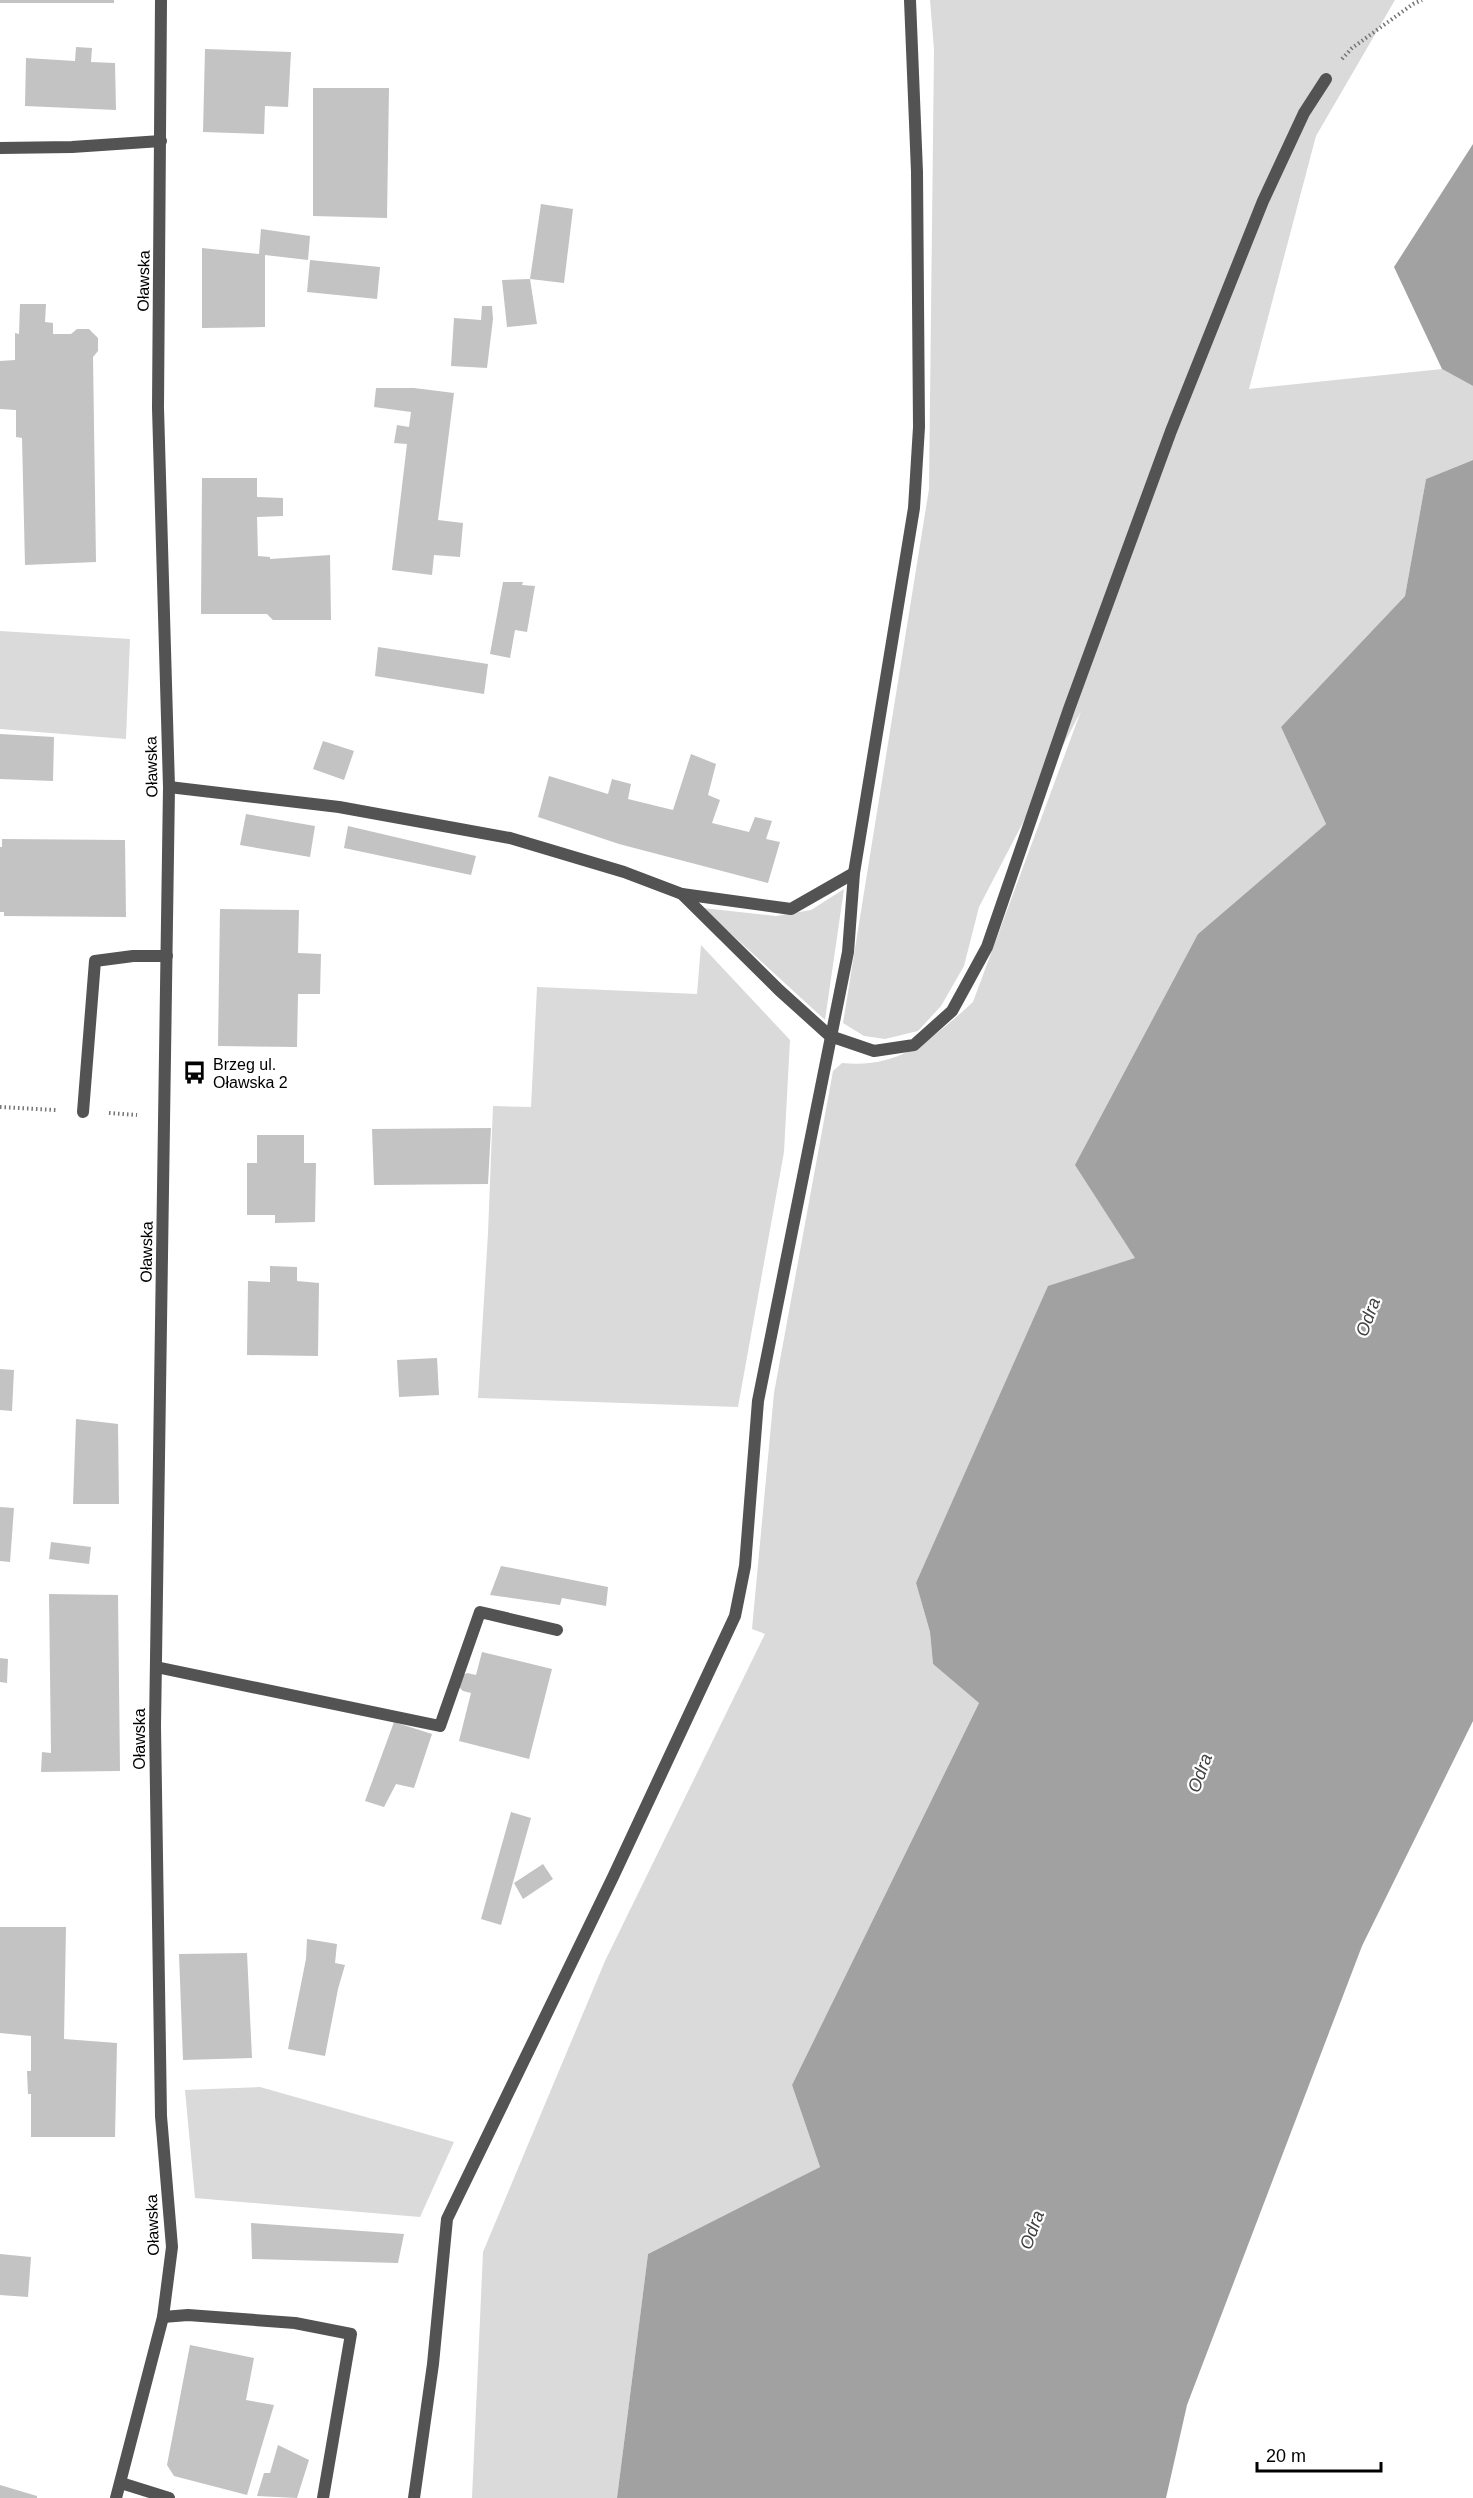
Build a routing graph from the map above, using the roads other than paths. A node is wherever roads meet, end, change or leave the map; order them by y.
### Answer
1 (162, 0) edge
2 (910, 0) edge
3 (1326, 79) road end
4 (161, 141) junction
5 (0, 148) edge
6 (169, 787) junction
7 (854, 873) junction
8 (682, 894) junction
9 (166, 956) junction
10 (830, 1036) junction
11 (82, 1112) dead end
12 (557, 1630) dead end
13 (156, 1667) junction
14 (163, 2317) junction
15 (121, 2483) junction
16 (116, 2498) edge
17 (169, 2498) edge
18 (323, 2498) edge
19 (414, 2498) edge

1 - 4 street, Oławska
2 - 7 street
3 - 10 street
4 - 5 street
4 - 6 street, Oławska
6 - 8 street
6 - 9 street, Oławska
7 - 8 street
7 - 10 street
8 - 10 street
9 - 11 street
9 - 13 street, Oławska
10 - 19 street
12 - 13 street
13 - 14 street, Oławska
14 - 15 street, Oławska
14 - 18 street
15 - 16 street, Oławska
15 - 17 street

